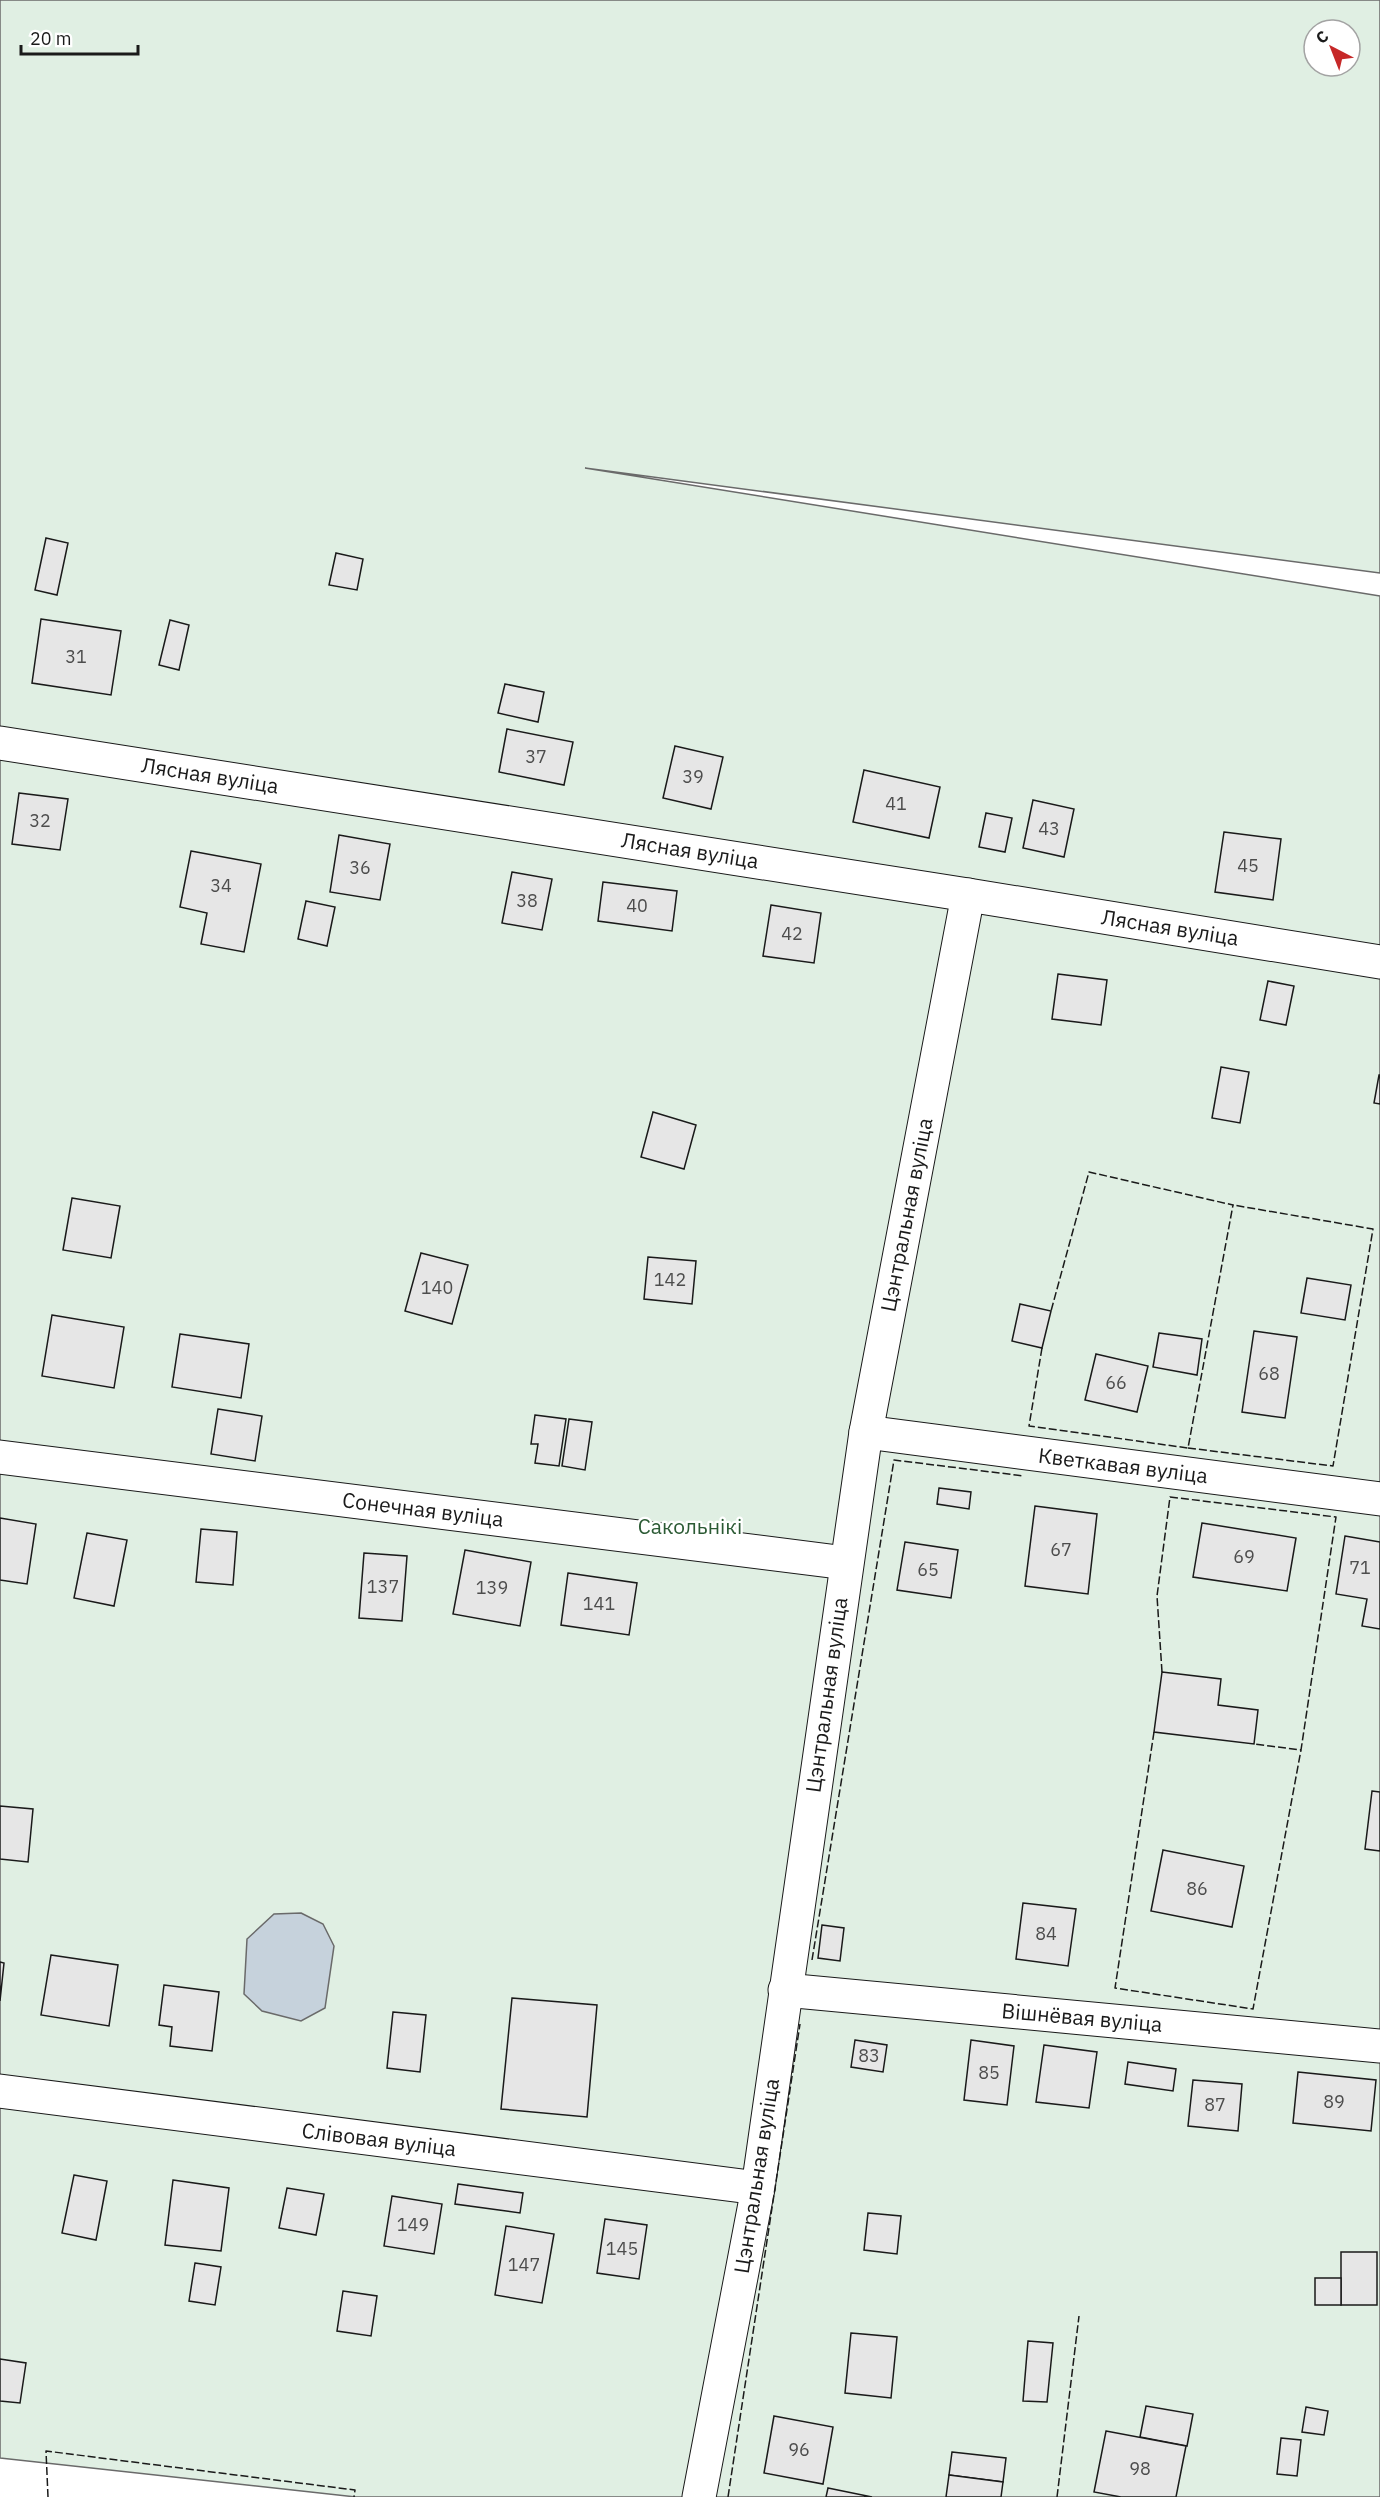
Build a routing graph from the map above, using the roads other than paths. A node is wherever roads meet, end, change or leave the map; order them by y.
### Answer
1 (0, 743) edge
2 (968, 894) junction
3 (1380, 962) edge
4 (866, 1432) junction
5 (0, 1457) edge
6 (1380, 1499) edge
7 (846, 1563) junction
8 (785, 1990) junction
9 (1380, 2046) edge
10 (0, 2091) edge
11 (758, 2188) junction
12 (699, 2497) edge

1 - 2 street, Лясная вуліца
2 - 3 street, Лясная вуліца
2 - 4 street, Цэнтральная вуліца
4 - 6 street, Кветкавая вуліца
4 - 7 street, Цэнтральная вуліца
5 - 7 street, Сонечная вуліца
7 - 8 street, Цэнтральная вуліца
8 - 9 street, Вішнёвая вуліца
8 - 11 street, Цэнтральная вуліца
10 - 11 street, Слівовая вуліца
11 - 12 street, Цэнтральная вуліца

